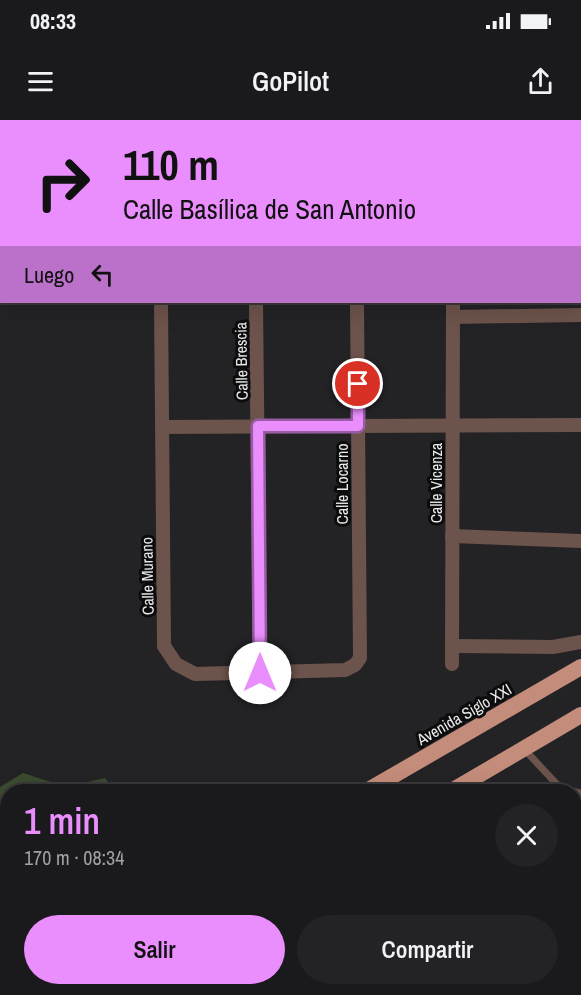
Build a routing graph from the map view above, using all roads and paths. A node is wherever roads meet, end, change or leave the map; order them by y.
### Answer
1 (161, 303) edge
2 (256, 303) edge
3 (357, 303) edge
4 (453, 303) edge
5 (581, 315) edge
6 (453, 317) junction
7 (453, 425) junction
8 (581, 425) edge
9 (258, 426) junction
10 (358, 426) junction
11 (162, 427) junction
12 (452, 536) junction
13 (581, 541) edge
14 (581, 642) edge
15 (452, 646) junction
16 (452, 664) dead end
17 (355, 665) joint
18 (581, 667) edge
19 (260, 673) junction
20 (581, 715) edge
21 (524, 748) junction
22 (379, 784) edge
23 (463, 784) edge
24 (557, 784) edge

1 - 11 street, Calle Murano
2 - 9 street, Calle Brescia
3 - 10 street, Calle Locarno
4 - 6 street, Calle Vicenza
5 - 6 street
6 - 7 street, Calle Vicenza
7 - 8 street
7 - 10 street
7 - 12 street, Calle Vicenza
9 - 10 street
9 - 11 street
9 - 19 street, Calle Brescia
10 - 17 street, Calle Locarno
11 - 19 street, Calle Murano
12 - 13 street
12 - 15 street, Calle Vicenza
14 - 15 street
15 - 16 street, Calle Vicenza
17 - 19 street, Calle Murano
18 - 22 highway, Avenida Siglo XXI
20 - 21 highway
21 - 23 highway
21 - 24 lane

